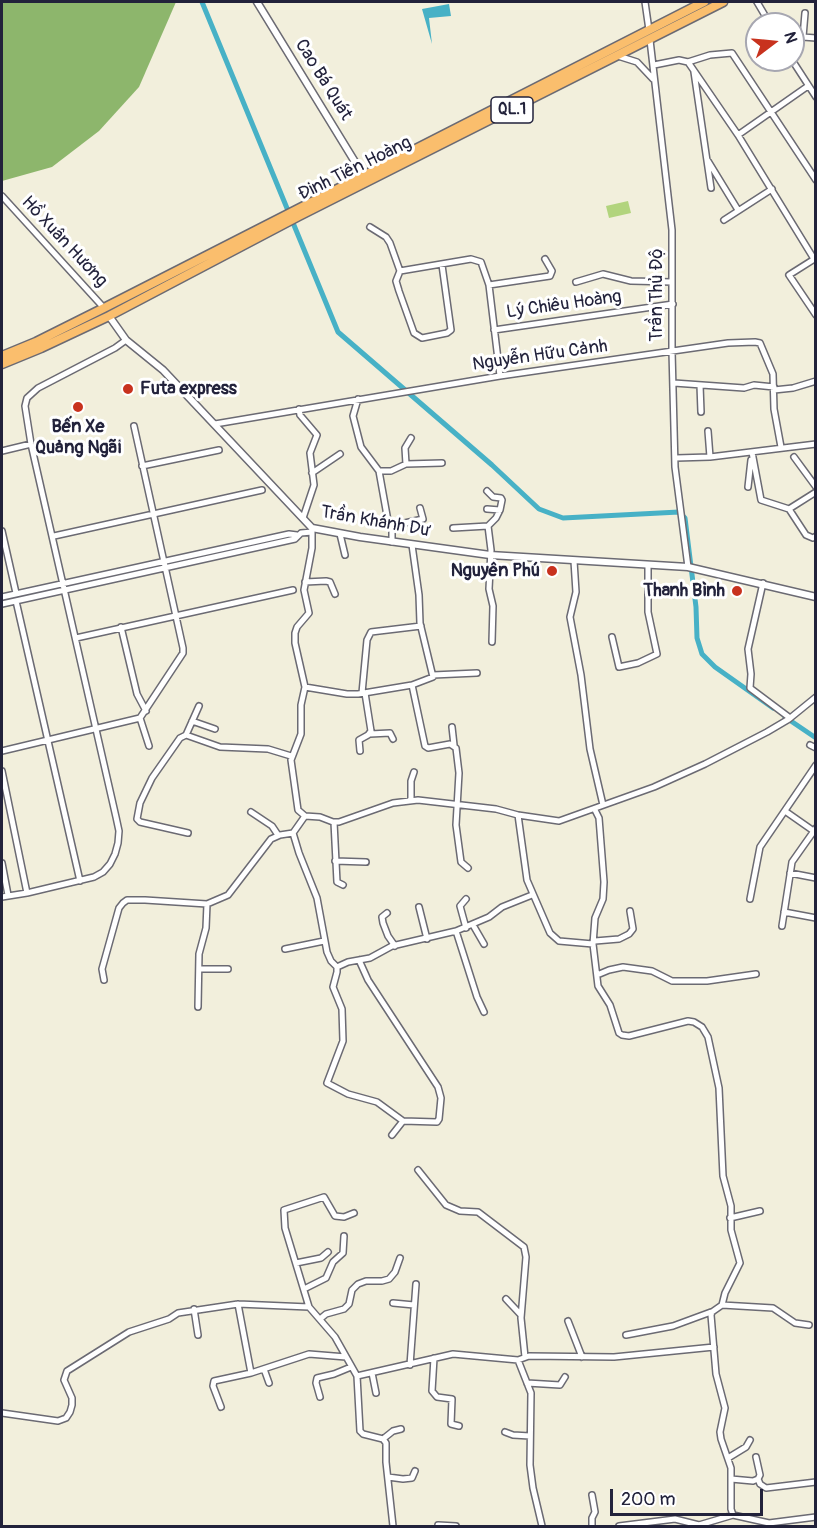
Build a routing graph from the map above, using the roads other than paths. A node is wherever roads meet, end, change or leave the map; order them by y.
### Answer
1 (257, 2) edge
2 (645, 2) edge
3 (704, 2) edge
4 (723, 2) edge
5 (650, 35) junction
6 (618, 56) junction
7 (688, 62) junction
8 (654, 65) junction
9 (693, 70) junction
10 (799, 72) edge
11 (654, 80) junction
12 (808, 86) junction
13 (711, 96) junction
14 (816, 97) edge
15 (521, 100) junction
16 (696, 100) junction
17 (770, 112) junction
18 (738, 135) junction
19 (707, 160) junction
20 (363, 175) junction
21 (816, 180) edge
22 (711, 188) dead end
23 (772, 189) junction
24 (2, 196) edge
25 (738, 210) junction
26 (298, 213) junction
27 (724, 220) dead end
28 (370, 228) dead end
29 (815, 258) edge
30 (545, 259) dead end
31 (442, 265) junction
32 (400, 271) junction
33 (576, 282) dead end
34 (672, 282) junction
35 (489, 285) junction
36 (673, 304) junction
37 (107, 312) junction
38 (816, 315) edge
39 (494, 330) junction
40 (126, 340) junction
41 (672, 351) junction
42 (2, 356) edge
43 (2, 364) edge
44 (500, 376) junction
45 (816, 381) edge
46 (674, 383) junction
47 (700, 385) junction
48 (774, 389) junction
49 (358, 399) junction
50 (299, 409) junction
51 (701, 412) dead end
52 (215, 424) junction
53 (134, 426) dead end
54 (708, 431) dead end
55 (411, 438) dead end
56 (31, 444) junction
57 (816, 444) edge
58 (781, 447) junction
59 (219, 450) dead end
60 (2, 451) edge
61 (752, 452) junction
62 (340, 454) dead end
63 (710, 457) junction
64 (794, 457) dead end
65 (676, 458) junction
66 (441, 463) dead end
67 (406, 464) junction
68 (142, 466) junction
69 (379, 471) junction
70 (312, 472) junction
71 (748, 487) dead end
72 (816, 487) edge
73 (262, 490) dead end
74 (487, 491) dead end
75 (816, 492) edge
76 (420, 508) dead end
77 (487, 509) dead end
78 (789, 509) junction
79 (500, 510) junction
80 (154, 514) junction
81 (303, 518) junction
82 (391, 526) junction
83 (488, 526) junction
84 (453, 528) dead end
85 (312, 530) junction
86 (2, 531) edge
87 (340, 534) junction
88 (297, 535) junction
89 (54, 536) junction
90 (815, 539) edge
91 (392, 542) junction
92 (412, 545) junction
93 (345, 555) dead end
94 (490, 555) junction
95 (163, 560) junction
96 (574, 561) junction
97 (648, 566) junction
98 (165, 568) junction
99 (691, 568) junction
100 (306, 582) junction
101 (764, 583) junction
102 (64, 587) junction
103 (293, 590) dead end
104 (16, 593) junction
105 (335, 594) dead end
106 (2, 597) edge
107 (816, 597) edge
108 (16, 601) junction
109 (2, 604) edge
110 (175, 615) junction
111 (421, 626) junction
112 (121, 627) junction
113 (612, 637) dead end
114 (76, 638) junction
115 (492, 642) dead end
116 (477, 673) dead end
117 (433, 675) junction
118 (412, 685) junction
119 (305, 687) junction
120 (364, 693) junction
121 (816, 697) edge
122 (199, 706) dead end
123 (146, 711) junction
124 (140, 718) junction
125 (788, 719) junction
126 (192, 720) junction
127 (452, 727) dead end
128 (96, 729) junction
129 (215, 729) dead end
130 (370, 734) junction
131 (186, 735) junction
132 (393, 739) dead end
133 (49, 740) junction
134 (454, 745) junction
135 (149, 746) dead end
136 (2, 751) edge
137 (360, 751) dead end
138 (291, 756) junction
139 (816, 765) edge
140 (2, 771) edge
141 (414, 772) dead end
142 (411, 800) junction
143 (457, 804) junction
144 (603, 805) junction
145 (298, 810) junction
146 (595, 810) junction
147 (784, 811) junction
148 (251, 812) dead end
149 (518, 815) junction
150 (305, 816) junction
151 (334, 822) junction
152 (300, 823) junction
153 (815, 830) edge
154 (293, 832) junction
155 (188, 833) dead end
156 (278, 835) junction
157 (335, 861) junction
158 (366, 862) dead end
159 (2, 863) edge
160 (468, 868) dead end
161 (790, 873) junction
162 (816, 878) edge
163 (80, 881) junction
164 (343, 885) dead end
165 (27, 893) junction
166 (8, 895) junction
167 (532, 895) junction
168 (2, 897) edge
169 (466, 899) dead end
170 (750, 899) dead end
171 (207, 904) junction
172 (418, 907) dead end
173 (630, 911) dead end
174 (784, 912) junction
175 (387, 913) dead end
176 (816, 918) edge
177 (473, 925) junction
178 (782, 926) dead end
179 (466, 928) junction
180 (456, 931) junction
181 (427, 939) junction
182 (324, 941) junction
183 (594, 942) junction
184 (484, 944) dead end
185 (395, 946) junction
186 (285, 949) dead end
187 (359, 960) junction
188 (337, 967) junction
189 (199, 969) junction
190 (228, 969) dead end
191 (756, 974) dead end
192 (597, 975) junction
193 (104, 980) dead end
194 (198, 1007) dead end
195 (484, 1012) dead end
196 (403, 1120) junction
197 (392, 1135) dead end
198 (418, 1170) dead end
199 (760, 1211) dead end
200 (354, 1213) dead end
201 (730, 1218) junction
202 (344, 1236) dead end
203 (328, 1252) dead end
204 (400, 1258) dead end
205 (296, 1263) junction
206 (416, 1284) dead end
207 (304, 1289) junction
208 (506, 1299) dead end
209 (393, 1303) dead end
210 (238, 1304) junction
211 (414, 1305) junction
212 (722, 1305) junction
213 (309, 1307) junction
214 (194, 1309) junction
215 (712, 1312) junction
216 (521, 1315) junction
217 (320, 1319) junction
218 (568, 1321) dead end
219 (809, 1325) dead end
220 (198, 1335) dead end
221 (626, 1335) dead end
222 (714, 1347) junction
223 (346, 1357) junction
224 (525, 1357) junction
225 (582, 1357) junction
226 (434, 1358) junction
227 (518, 1360) junction
228 (410, 1365) junction
229 (351, 1367) junction
230 (264, 1369) junction
231 (251, 1373) junction
232 (372, 1373) junction
233 (357, 1376) junction
234 (565, 1377) dead end
235 (269, 1383) dead end
236 (527, 1383) junction
237 (376, 1393) dead end
238 (320, 1397) dead end
239 (221, 1407) dead end
240 (2, 1413) edge
241 (459, 1426) dead end
242 (401, 1429) dead end
243 (505, 1432) dead end
244 (530, 1436) junction
245 (383, 1439) junction
246 (750, 1440) dead end
247 (756, 1457) dead end
248 (728, 1458) junction
249 (416, 1471) dead end
250 (388, 1477) junction
251 (731, 1479) junction
252 (758, 1479) junction
253 (816, 1482) edge
254 (592, 1496) dead end
255 (733, 1515) junction
256 (816, 1516) edge
257 (438, 1525) dead end
258 (393, 1527) edge
259 (456, 1527) edge
260 (542, 1527) edge
261 (592, 1527) edge
262 (619, 1527) edge

1 - 20 street, Cao Bá Quát
2 - 5 street, Trần Thủ Độ
3 - 5 highway, Đinh Tiên Hoàng / QL.1
4 - 5 highway, Đinh Tiên Hoàng / QL.1
5 - 6 highway, Đinh Tiên Hoàng / QL.1
5 - 8 street, Trần Thủ Độ
5 - 15 highway, Đinh Tiên Hoàng / QL.1
6 - 11 street
6 - 15 highway, Đinh Tiên Hoàng / QL.1
7 - 8 street
7 - 9 street
7 - 17 street
8 - 11 street, Trần Thủ Độ
9 - 13 street
9 - 16 street
10 - 12 street
11 - 34 street, Trần Thủ Độ
12 - 14 street
12 - 17 street
13 - 16 street
13 - 18 street
15 - 20 highway, Đinh Tiên Hoàng / QL.1
15 - 26 highway, Đinh Tiên Hoàng / QL.1
16 - 19 street
17 - 18 street
17 - 21 street
18 - 23 street
19 - 22 street
19 - 25 street
20 - 26 highway, Đinh Tiên Hoàng / QL.1
23 - 25 street
23 - 29 street
24 - 37 street, Hồ Xuân Hương
25 - 27 street
26 - 37 highway, Đinh Tiên Hoàng / QL.1
28 - 32 street
29 - 38 street
30 - 35 street
31 - 32 street
31 - 32 street
31 - 35 street
33 - 34 street
34 - 36 street, Trần Thủ Độ
35 - 39 street
36 - 39 street, Lý Chiêu Hoàng
36 - 41 street, Trần Thủ Độ
37 - 40 street, Trần Khánh Dư
37 - 42 highway, Đinh Tiên Hoàng / QL.1
37 - 43 highway, Đinh Tiên Hoàng / QL.1
39 - 44 street
40 - 52 street, Trần Khánh Dư
40 - 56 street
41 - 44 street, Nguyễn Hữu Cảnh
41 - 46 street, Trần Thủ Độ
41 - 48 street, Nguyễn Hữu Cảnh
44 - 49 street, Nguyễn Hữu Cảnh
45 - 48 street
46 - 47 street
46 - 65 street, Trần Thủ Độ
47 - 48 street
47 - 51 street
48 - 58 street
49 - 50 street
49 - 69 street
50 - 52 street
50 - 70 street
52 - 81 street, Trần Khánh Dư
53 - 68 street
54 - 63 street
55 - 67 street
56 - 60 street
56 - 89 street
57 - 58 street
58 - 61 street
59 - 68 street
61 - 63 street
61 - 71 street
61 - 78 street
62 - 70 street
63 - 65 street
64 - 72 street
65 - 99 street, Trần Thủ Độ
66 - 67 street
67 - 69 street
68 - 80 street
69 - 82 street
70 - 81 street
73 - 80 street
74 - 79 street
75 - 78 street
76 - 82 street
77 - 79 street
78 - 90 street
79 - 83 street
80 - 89 street
80 - 95 street
81 - 85 street, Trần Khánh Dư
82 - 91 street
83 - 84 street
83 - 94 street
85 - 87 street, Trần Khánh Dư
85 - 88 street
85 - 100 street
86 - 104 street
87 - 91 street, Trần Khánh Dư
87 - 93 street
88 - 95 street
88 - 98 street
89 - 102 street
91 - 92 street, Trần Khánh Dư
92 - 94 street, Trần Khánh Dư
92 - 111 street
94 - 96 street, Trần Khánh Dư
94 - 115 street
95 - 98 street
95 - 102 street
96 - 97 street, Trần Khánh Dư
96 - 144 street
97 - 99 street, Trần Khánh Dư
97 - 113 street
98 - 102 street
98 - 110 street
99 - 101 street, Trần Khánh Dư
100 - 105 street
100 - 119 street
101 - 107 street, Trần Khánh Dư
101 - 125 street
102 - 104 street
102 - 108 street
102 - 114 street
103 - 110 street
104 - 106 street
108 - 109 street
108 - 133 street
110 - 112 street
110 - 123 street
111 - 117 street
111 - 120 street
112 - 114 street
112 - 123 street
114 - 128 street
116 - 117 street
117 - 118 street
118 - 120 street
118 - 134 street
119 - 120 street
119 - 138 street
120 - 130 street
121 - 125 street
122 - 126 street
123 - 124 street
124 - 128 street
124 - 135 street
125 - 144 street
126 - 129 street
126 - 131 street
127 - 134 street
128 - 133 street
128 - 163 street
130 - 132 street
130 - 137 street
131 - 138 street
131 - 155 street
133 - 136 street
133 - 163 street
134 - 143 street
138 - 145 street
139 - 147 street
140 - 165 street
141 - 142 street
142 - 143 street
142 - 151 street
143 - 149 street
143 - 160 street
144 - 146 street
145 - 150 street
145 - 152 street
146 - 149 street
146 - 183 street
147 - 153 street
147 - 170 street
148 - 156 street
149 - 167 street
150 - 151 street
150 - 152 street
151 - 157 street
152 - 154 street
153 - 161 street
154 - 156 street
154 - 182 street
156 - 171 street
157 - 158 street
157 - 164 street
159 - 166 street
161 - 162 street
161 - 174 street
163 - 165 street
165 - 166 street
166 - 168 street
167 - 177 street
167 - 183 street
169 - 179 street
171 - 189 street
171 - 193 street
172 - 181 street
173 - 183 street
174 - 176 street
174 - 178 street
175 - 185 street
177 - 179 street
177 - 184 street
179 - 180 street
180 - 181 street
180 - 195 street
181 - 185 street
182 - 186 street
182 - 188 street
183 - 192 street
185 - 187 street
187 - 188 street
187 - 196 street
188 - 196 street
189 - 190 street
189 - 194 street
191 - 192 street
192 - 201 street
196 - 197 street
198 - 216 street
199 - 201 street
200 - 205 street
201 - 212 street
202 - 207 street
203 - 205 street
204 - 217 street
205 - 207 street
206 - 211 street
207 - 213 street
208 - 216 street
209 - 211 street
210 - 213 street
210 - 214 street
210 - 231 street
211 - 228 street
212 - 215 street
212 - 219 street
213 - 217 street
214 - 220 street
214 - 240 street
215 - 221 street
215 - 222 street
216 - 224 street
217 - 223 street
218 - 225 street
222 - 225 street
222 - 248 street
223 - 229 street
223 - 230 street
224 - 225 street
224 - 227 street
226 - 227 street
226 - 228 street
226 - 241 street
227 - 236 street
228 - 232 street
229 - 233 street
229 - 238 street
230 - 231 street
230 - 235 street
231 - 239 street
232 - 233 street
232 - 237 street
233 - 245 street
234 - 236 street
236 - 244 street
242 - 245 street
243 - 244 street
244 - 260 street
245 - 250 street
246 - 248 street
247 - 252 street
248 - 251 street
249 - 250 street
250 - 258 street
251 - 252 street
251 - 255 street
252 - 253 street
254 - 261 street
255 - 256 street
255 - 262 street
257 - 259 street

